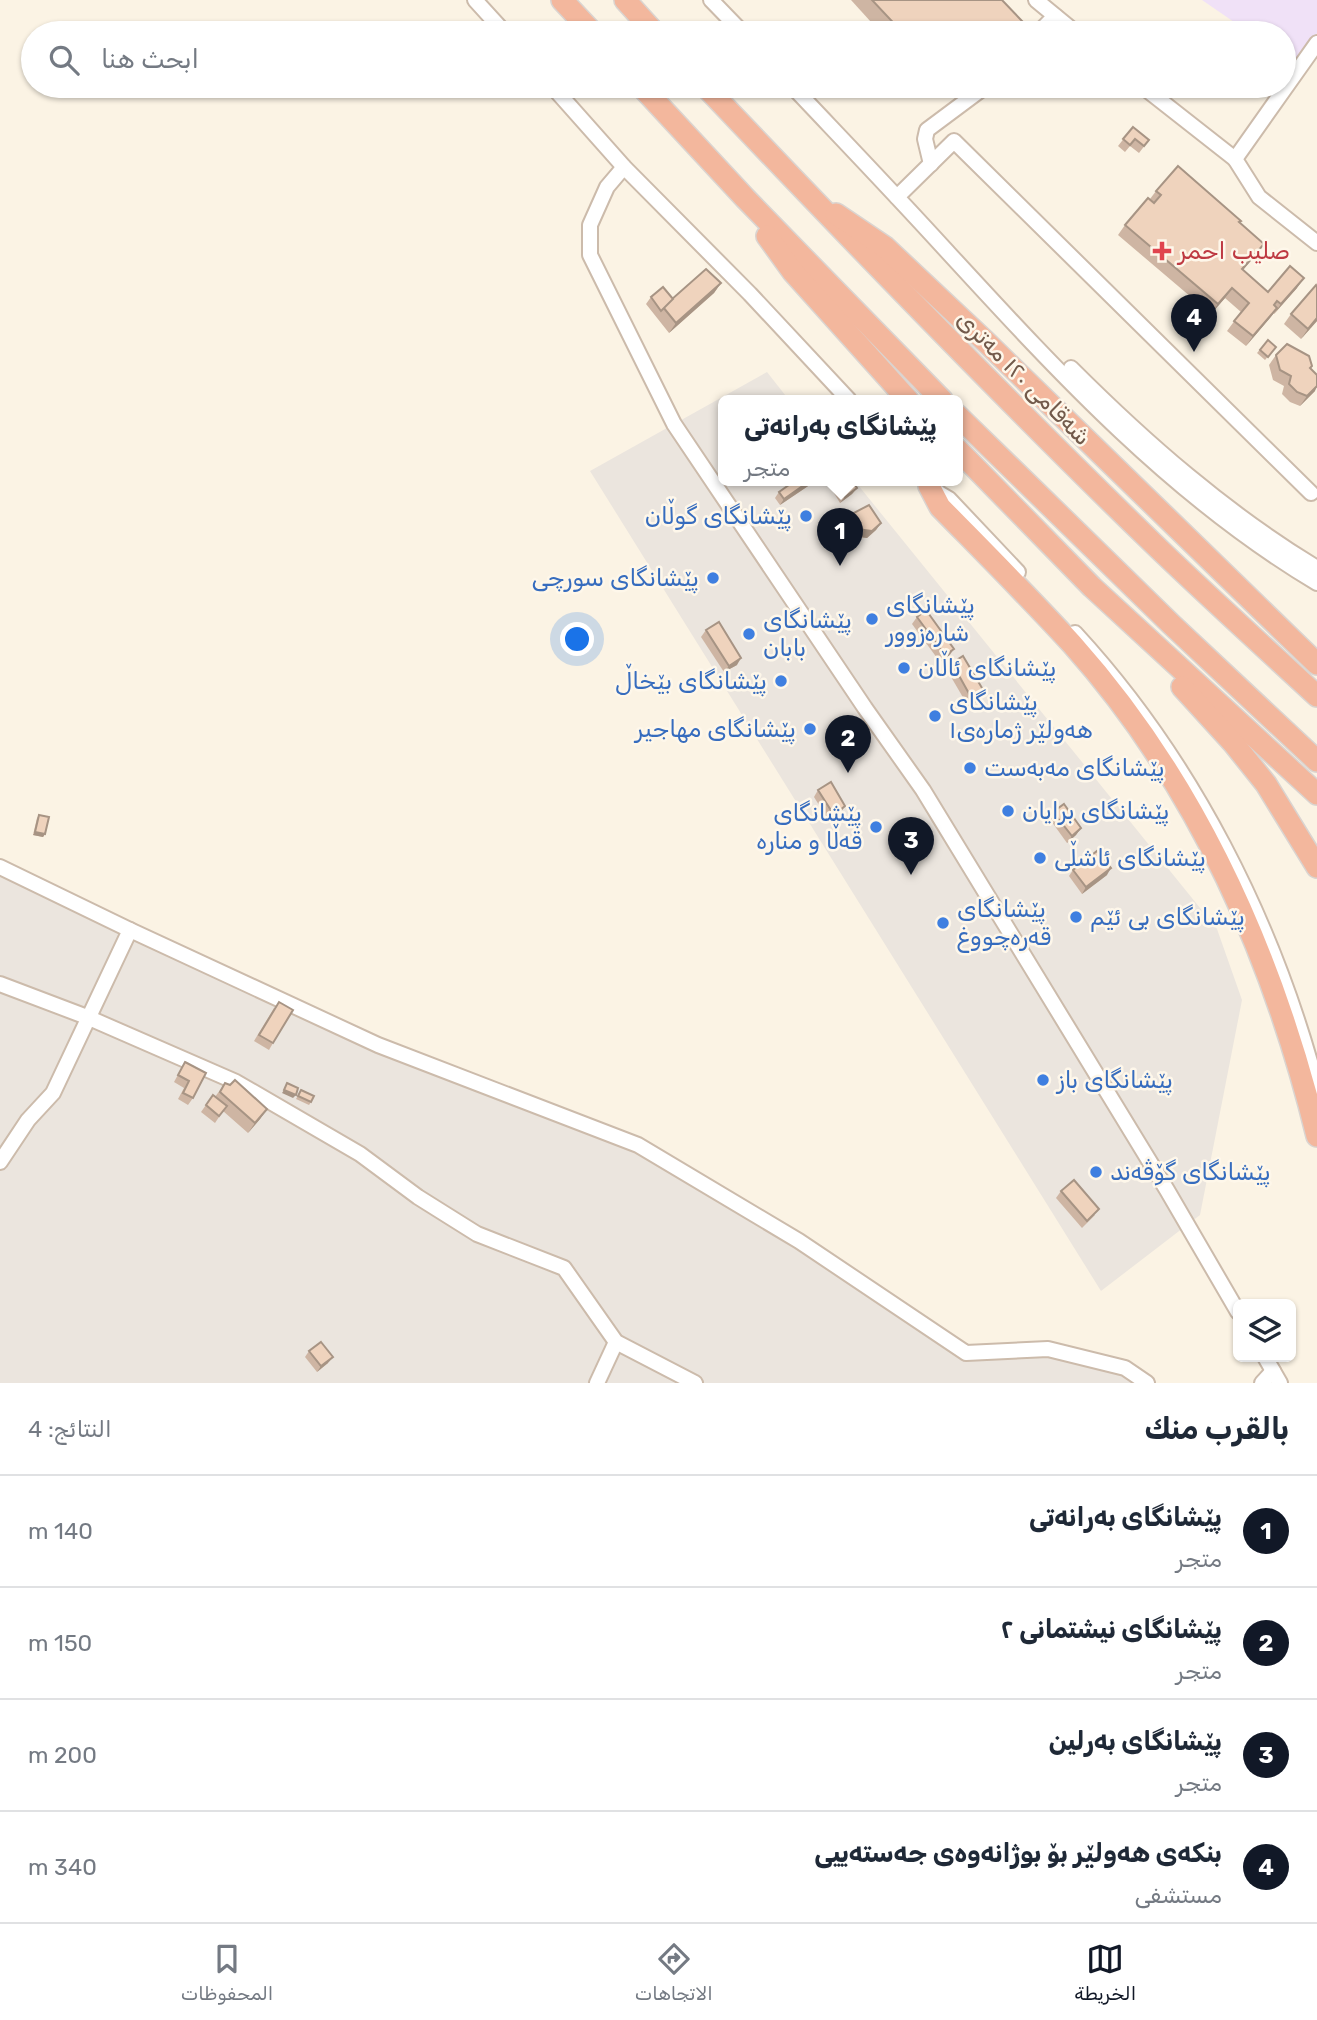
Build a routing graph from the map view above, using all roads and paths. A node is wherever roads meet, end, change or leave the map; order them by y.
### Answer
1 (475, 0) edge
2 (562, 0) edge
3 (625, 0) edge
4 (711, 0) edge
5 (1036, 0) edge
6 (1055, 16) junction
7 (494, 21) edge
8 (582, 21) edge
9 (645, 21) edge
10 (731, 21) edge
11 (1050, 21) edge
12 (1061, 21) edge
13 (1317, 43) edge
14 (1296, 73) edge
15 (563, 98) edge
16 (652, 98) edge
17 (716, 98) edge
18 (803, 98) edge
19 (970, 98) edge
20 (1157, 98) edge
21 (1278, 98) edge
22 (1235, 159) junction
23 (931, 164) junction
24 (624, 167) junction
25 (897, 197) junction
26 (745, 198) junction
27 (813, 200) junction
28 (1317, 243) edge
29 (946, 249) junction
30 (844, 395) edge
31 (904, 395) edge
32 (937, 395) edge
33 (963, 421) edge
34 (963, 455) edge
35 (928, 486) edge
36 (930, 486) edge
37 (1311, 493) dead end
38 (1317, 568) edge
39 (1317, 583) edge
40 (1092, 587) junction
41 (1317, 664) edge
42 (1317, 696) edge
43 (1317, 761) edge
44 (1317, 794) edge
45 (0, 867) edge
46 (1317, 867) edge
47 (130, 930) junction
48 (0, 984) edge
49 (87, 1017) junction
50 (1317, 1087) edge
51 (1317, 1136) edge
52 (0, 1162) edge
53 (1233, 1302) edge
54 (616, 1342) junction
55 (1277, 1377) edge
56 (597, 1383) edge
57 (695, 1383) edge
58 (1147, 1383) edge
59 (1262, 1383) edge

1 - 7 street
2 - 8 highway
3 - 9 highway
4 - 10 street
5 - 6 street
6 - 11 street
6 - 12 street
13 - 14 street
15 - 24 street
16 - 26 highway
17 - 27 highway, شەقامی ١٢٠ مەتری
18 - 25 street
19 - 23 street
20 - 22 street
21 - 22 street
22 - 28 street
23 - 25 street
23 - 37 street
24 - 30 street
24 - 53 street
25 - 29 street
26 - 31 highway
26 - 32 highway
27 - 41 highway
27 - 42 highway, شەقامی ١٢٠ مەتری
29 - 38 street
29 - 39 street
33 - 43 highway
34 - 40 highway
35 - 51 highway
36 - 50 street
40 - 44 highway
40 - 46 highway
45 - 47 street
47 - 49 street
47 - 58 street
48 - 49 street
49 - 52 street
49 - 54 street
54 - 56 street
54 - 57 street
55 - 59 street

